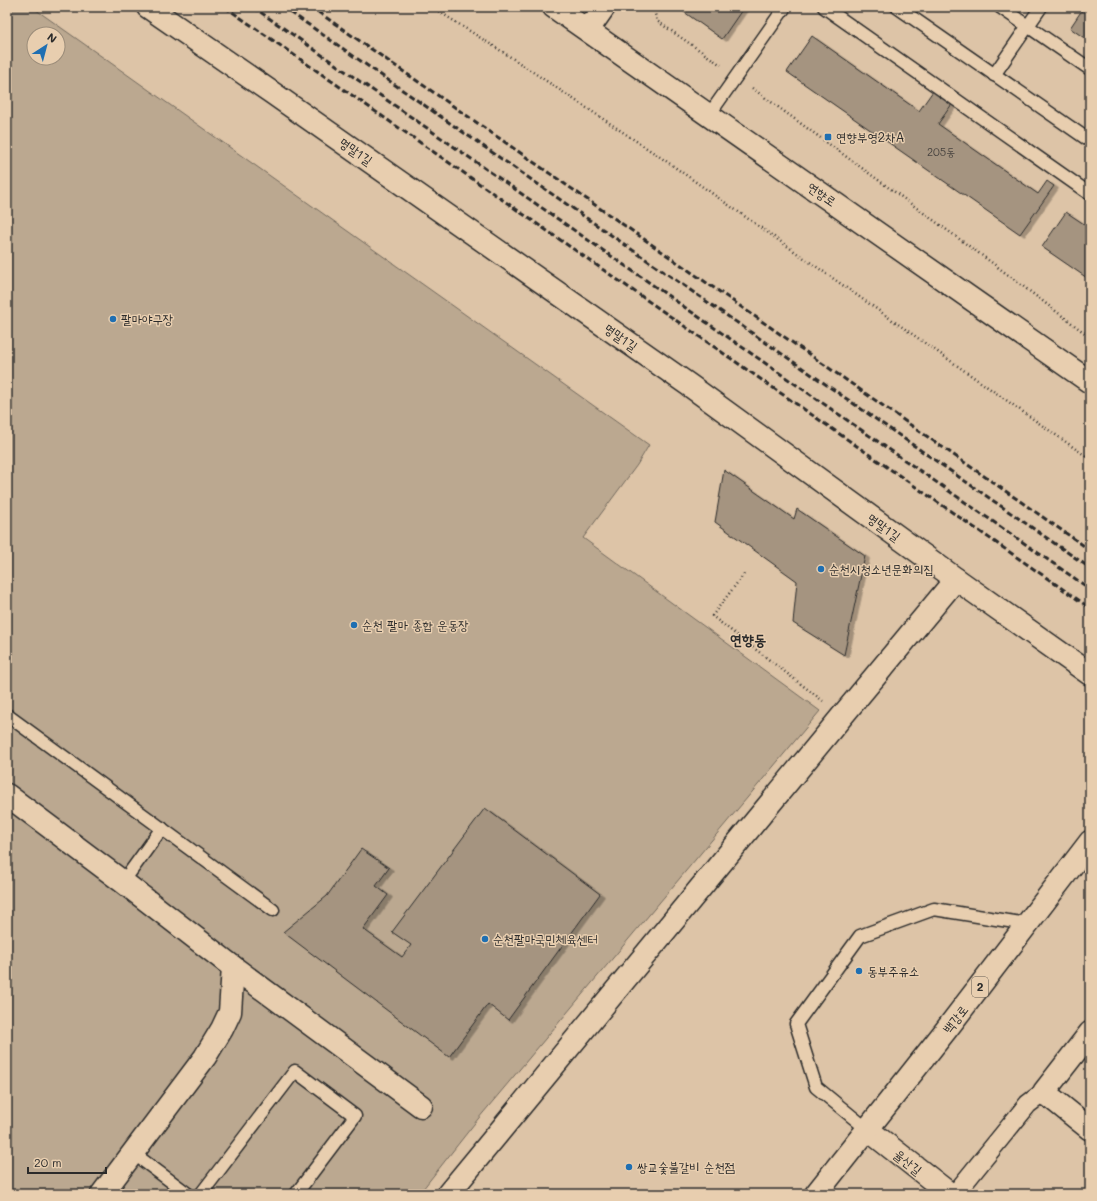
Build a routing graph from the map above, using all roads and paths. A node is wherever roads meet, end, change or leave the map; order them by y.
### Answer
1 (148, 7) edge
2 (432, 7) edge
3 (554, 7) edge
4 (604, 7) edge
5 (654, 7) edge
6 (784, 7) edge
7 (824, 7) edge
8 (897, 7) edge
9 (1000, 7) edge
10 (1041, 7) edge
11 (1028, 26) junction
12 (588, 30) junction
13 (1090, 69) edge
14 (994, 75) junction
15 (736, 76) junction
16 (710, 116) junction
17 (1090, 141) edge
18 (1090, 194) edge
19 (1090, 337) edge
20 (1090, 382) edge
21 (1090, 459) edge
22 (744, 574) dead end
23 (956, 580) junction
24 (1090, 674) edge
25 (7, 715) edge
26 (843, 715) junction
27 (7, 795) edge
28 (162, 828) junction
29 (1090, 842) edge
30 (123, 882) junction
31 (273, 910) dead end
32 (1027, 924) junction
33 (233, 967) junction
34 (1090, 1033) edge
35 (1044, 1092) junction
36 (421, 1106) dead end
37 (867, 1129) junction
38 (1090, 1129) edge
39 (133, 1153) junction
40 (102, 1194) edge
41 (188, 1194) edge
42 (201, 1194) edge
43 (296, 1194) edge
44 (448, 1194) edge
45 (816, 1194) edge
46 (950, 1194) edge
47 (955, 1194) edge

1 - 23 street, 명말1길
2 - 21 path
3 - 12 street, 연향로
4 - 12 street
5 - 15 path
6 - 15 lane
7 - 18 lane
8 - 14 lane
9 - 11 lane
10 - 11 lane
11 - 13 lane
11 - 14 lane
12 - 16 street, 연향로
14 - 17 lane
15 - 16 lane
15 - 19 path
16 - 20 street, 연향로
22 - 26 path
23 - 24 street, 명말1길
23 - 26 street
25 - 28 lane
26 - 44 street
27 - 30 street
28 - 30 lane
28 - 31 lane
29 - 32 street, 백강로 / 2
30 - 33 street
32 - 37 street, 백강로 / 2
32 - 37 lane
33 - 36 street
33 - 39 street
34 - 35 street
35 - 38 street
35 - 47 street
37 - 45 street, 백강로 / 2
37 - 46 street, 율산길
39 - 40 street
39 - 41 lane
42 - 43 lane

